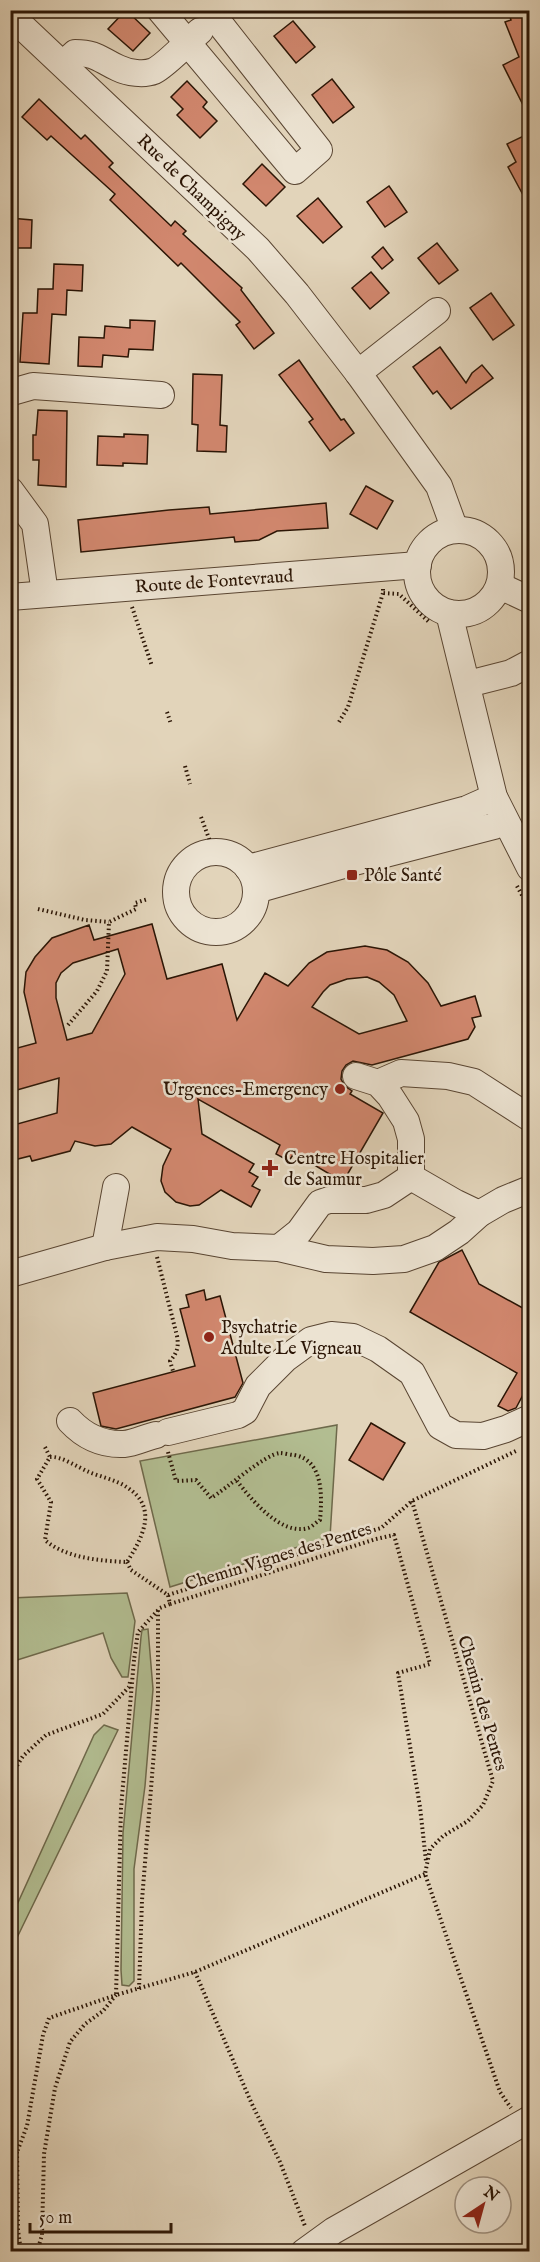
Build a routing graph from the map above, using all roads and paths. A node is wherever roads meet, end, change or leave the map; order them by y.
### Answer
1 (160, 10) edge
2 (212, 14) edge
3 (10, 15) edge
4 (188, 42) junction
5 (63, 64) junction
6 (436, 311) dead end
7 (358, 373) junction
8 (161, 395) dead end
9 (11, 398) edge
10 (10, 490) edge
11 (455, 530) junction
12 (418, 565) junction
13 (383, 585) dead end
14 (500, 586) junction
15 (383, 593) junction
16 (45, 594) junction
17 (10, 597) edge
18 (530, 600) edge
19 (134, 614) dead end
20 (441, 619) junction
21 (530, 663) edge
22 (152, 666) dead end
23 (468, 684) junction
24 (167, 712) dead end
25 (339, 722) dead end
26 (171, 724) dead end
27 (185, 766) dead end
28 (190, 784) dead end
29 (494, 797) junction
30 (201, 817) dead end
31 (506, 821) junction
32 (214, 852) junction
33 (530, 868) edge
34 (252, 879) junction
35 (148, 899) dead end
36 (38, 909) dead end
37 (109, 922) junction
38 (68, 1025) dead end
39 (530, 1118) edge
40 (411, 1177) junction
41 (116, 1187) dead end
42 (530, 1189) edge
43 (479, 1214) junction
44 (157, 1237) junction
45 (105, 1247) junction
46 (279, 1248) junction
47 (10, 1274) edge
48 (172, 1371) dead end
49 (530, 1418) edge
50 (70, 1421) dead end
51 (45, 1447) dead end
52 (519, 1449) dead end
53 (50, 1457) junction
54 (172, 1467) dead end
55 (237, 1481) junction
56 (412, 1501) junction
57 (127, 1562) junction
58 (168, 1595) junction
59 (170, 1605) junction
60 (158, 1610) junction
61 (134, 1660) junction
62 (10, 1777) edge
63 (427, 1866) junction
64 (425, 1874) junction
65 (195, 1972) junction
66 (139, 1989) junction
67 (116, 1995) junction
68 (525, 2121) edge
69 (17, 2152) junction
70 (10, 2154) edge
71 (305, 2240) edge
72 (21, 2252) edge
73 (37, 2252) edge

1 - 4 street
2 - 4 street
2 - 4 street
3 - 5 street, Rue de Champigny
4 - 5 street
5 - 7 street, Rue de Champigny
6 - 7 street
7 - 11 street, Rue de Champigny
8 - 9 street
10 - 16 street
11 - 12 street
11 - 14 street
12 - 16 street, Route de Fontevraud
12 - 20 street
13 - 15 path
14 - 18 street
14 - 20 street
15 - 20 path
15 - 25 path
16 - 17 street, Route de Fontevraud
19 - 22 path
20 - 23 street
21 - 23 street
23 - 29 street
24 - 26 path
27 - 28 path
29 - 31 street
29 - 34 street
30 - 32 path
31 - 33 street
31 - 34 street
32 - 34 street
32 - 34 street
35 - 37 path
36 - 37 path
37 - 38 path
39 - 40 street
40 - 43 street
40 - 46 street
41 - 45 street
42 - 43 street
43 - 46 street
44 - 45 street
44 - 46 street
44 - 48 path
45 - 47 street
49 - 50 street
51 - 53 path
52 - 56 path
53 - 57 path
53 - 57 path
54 - 55 path
55 - 55 path
56 - 58 path
56 - 63 path, Chemin des Pentes
57 - 58 path
58 - 59 path
59 - 60 path
59 - 63 path, Chemin Vignes des Pentes
60 - 61 path
60 - 66 path
61 - 62 path
61 - 67 path
63 - 64 path, Chemin des Pentes
64 - 65 path
64 - 68 path
65 - 66 path
65 - 71 path
66 - 67 path
67 - 69 path
67 - 73 path
68 - 71 street
69 - 70 path
69 - 72 path

